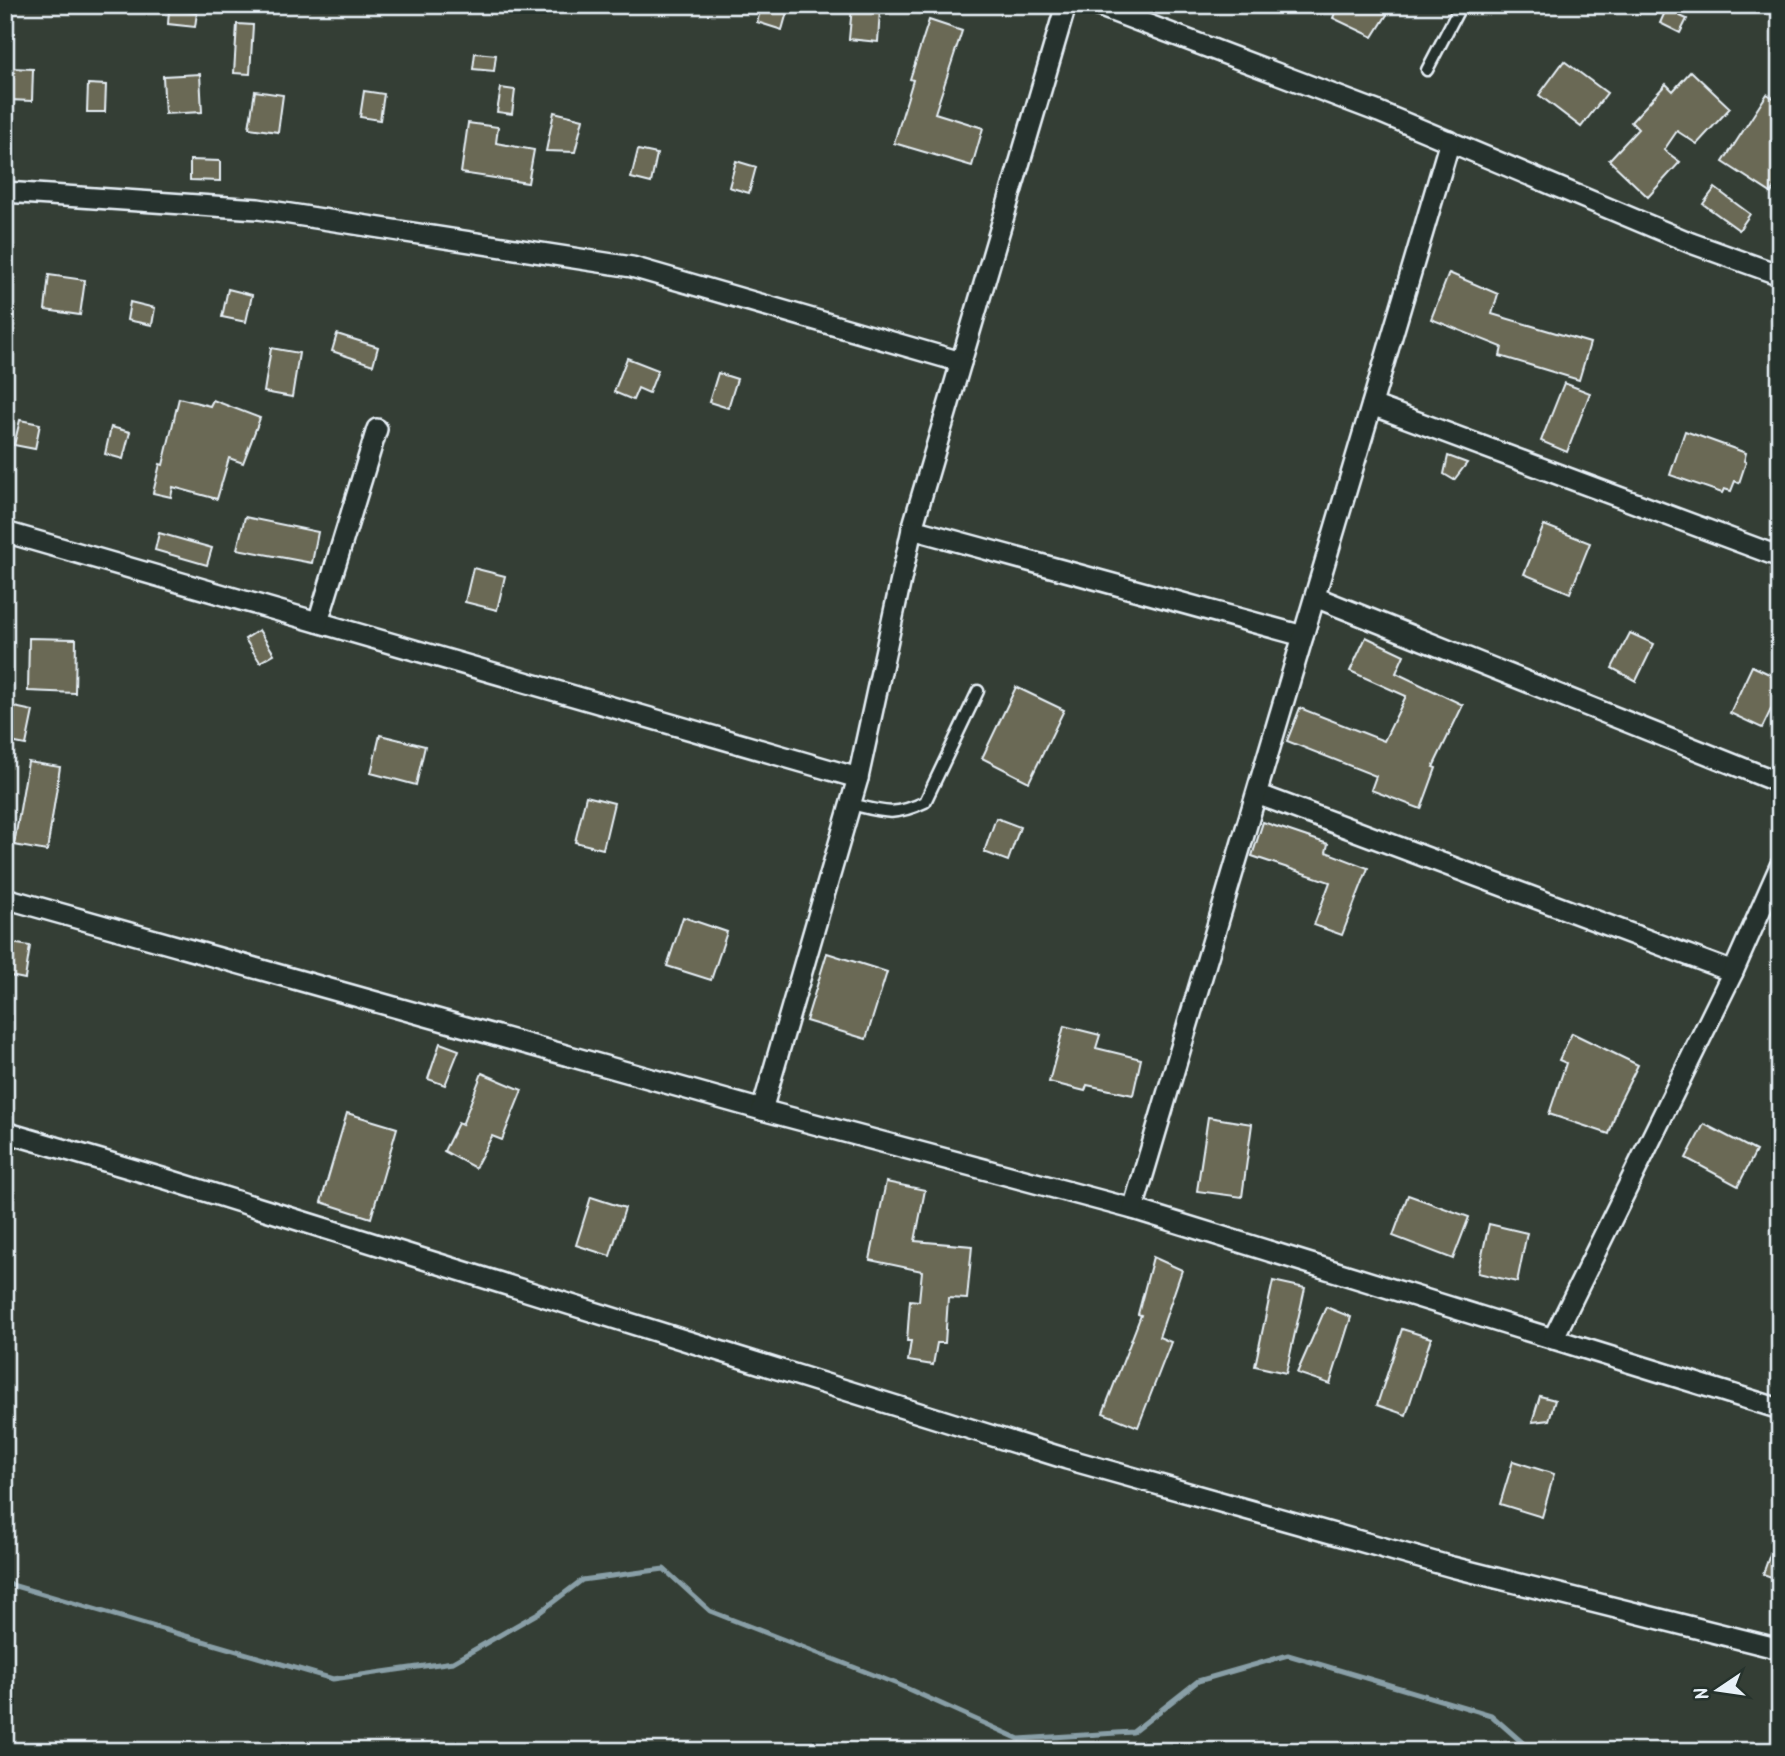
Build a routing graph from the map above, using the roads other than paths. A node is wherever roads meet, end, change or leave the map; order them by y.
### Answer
1 (1066, 5) edge
2 (1096, 5) edge
3 (1461, 5) edge
4 (1427, 70) dead end
5 (1450, 141) junction
6 (5, 192) edge
7 (1780, 275) edge
8 (961, 362) junction
9 (1372, 405) junction
10 (377, 429) dead end
11 (912, 529) junction
12 (5, 532) edge
13 (1780, 556) edge
14 (1315, 597) junction
15 (318, 622) junction
16 (1303, 636) junction
17 (978, 691) dead end
18 (858, 778) junction
19 (1780, 783) edge
20 (1256, 794) junction
21 (851, 804) junction
22 (1780, 866) edge
23 (5, 898) edge
24 (1733, 972) junction
25 (762, 1110) junction
26 (5, 1132) edge
27 (1133, 1209) junction
28 (1553, 1339) junction
29 (1780, 1409) edge
30 (1780, 1649) edge

1 - 8 street
2 - 5 street
3 - 4 lane
5 - 7 street
5 - 9 street
6 - 8 street
8 - 11 street
9 - 13 street
9 - 14 street
10 - 15 street
11 - 16 street
11 - 18 street
12 - 15 street
14 - 16 street
14 - 19 street
15 - 18 street
16 - 20 street
17 - 21 lane
18 - 21 street
20 - 24 street
20 - 27 street
21 - 25 street
22 - 24 street
23 - 25 street
24 - 28 street
25 - 27 street
26 - 30 street
27 - 28 street
28 - 29 street

